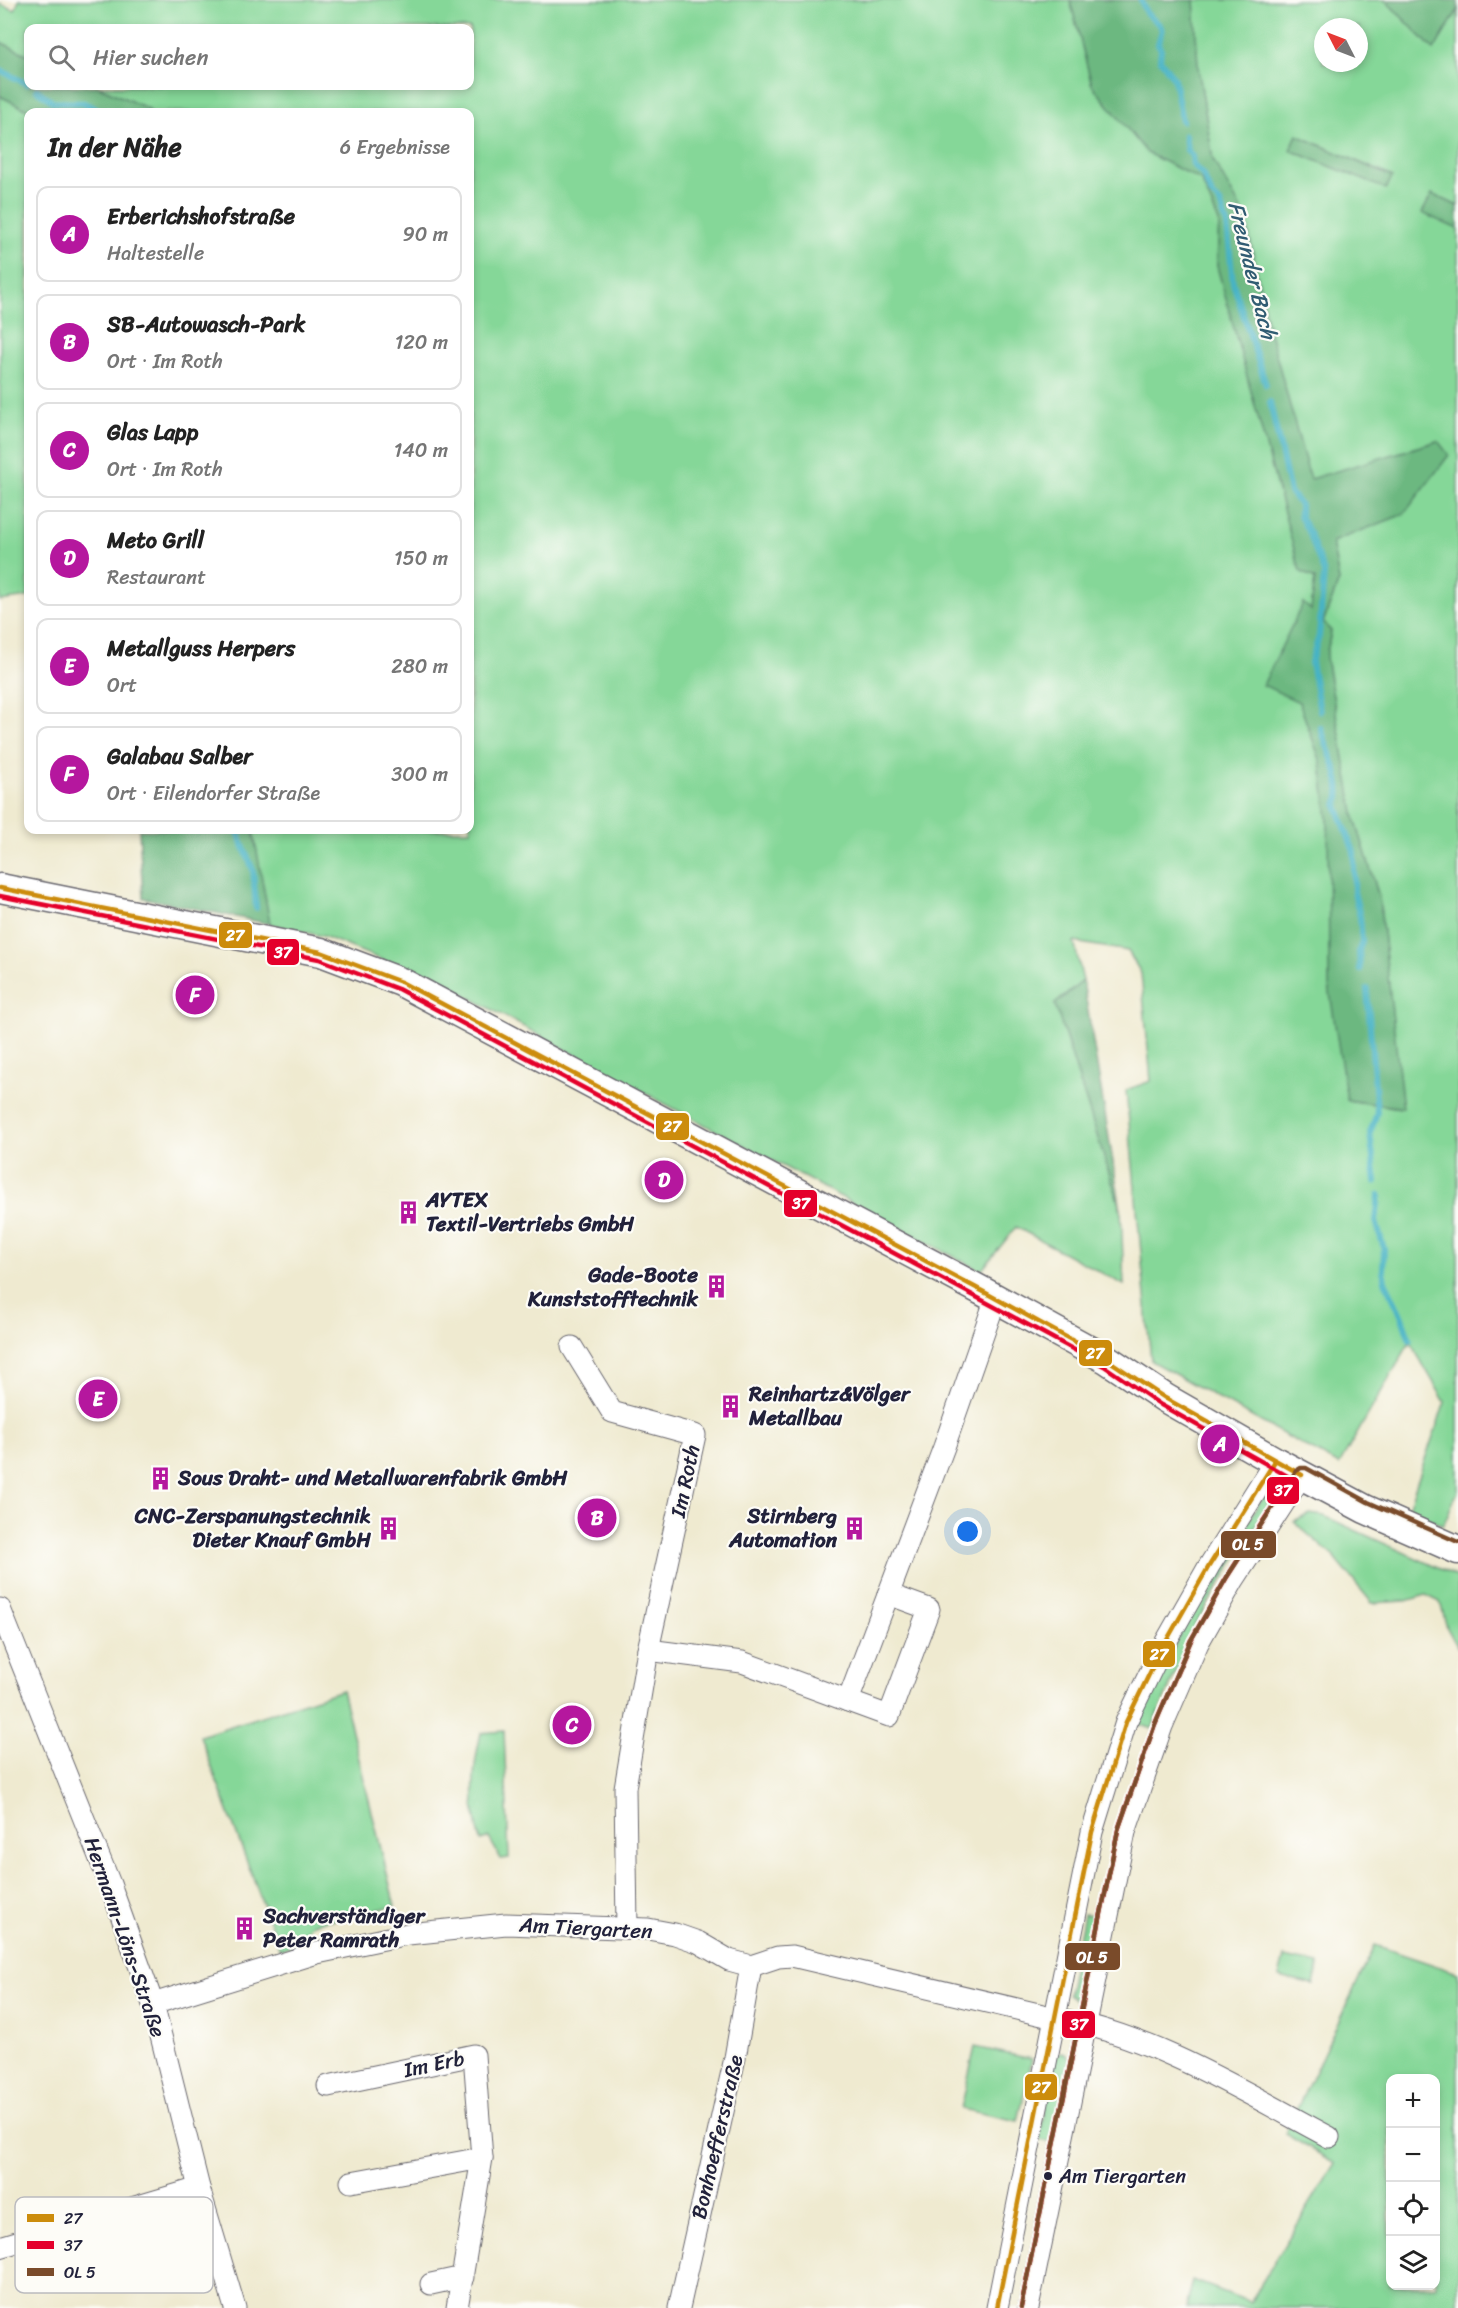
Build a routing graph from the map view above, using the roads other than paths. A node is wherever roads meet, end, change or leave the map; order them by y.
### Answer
1 (0, 888) edge
2 (996, 1299) junction
3 (572, 1347) dead end
4 (1275, 1461) junction
5 (1302, 1475) junction
6 (1458, 1550) edge
7 (888, 1594) junction
8 (2, 1622) edge
9 (648, 1650) junction
10 (848, 1701) junction
11 (627, 1928) junction
12 (752, 1966) junction
13 (153, 2004) junction
14 (1054, 2018) junction
15 (1085, 2023) junction
16 (328, 2086) dead end
17 (1329, 2138) dead end
18 (482, 2158) junction
19 (351, 2182) dead end
20 (199, 2188) junction
21 (169, 2197) edge
22 (202, 2197) edge
23 (213, 2235) edge
24 (15, 2243) edge
25 (0, 2247) edge
26 (463, 2277) junction
27 (431, 2284) dead end
28 (235, 2308) edge
29 (457, 2308) edge
30 (679, 2308) edge
31 (997, 2308) edge
32 (1028, 2308) edge

1 - 2 street
2 - 4 street
2 - 7 street
3 - 9 street, Im Roth
4 - 5 street
4 - 14 street
5 - 6 street
5 - 15 street
7 - 10 street
7 - 10 street
8 - 13 street, Hermann-Löns-Straße
9 - 10 street
9 - 11 street, Im Roth
11 - 12 street, Am Tiergarten
11 - 13 street, Am Tiergarten
12 - 14 street
12 - 30 street, Bonhoefferstraße
13 - 20 street, Hermann-Löns-Straße
14 - 15 street
14 - 31 street
15 - 17 street
15 - 32 street
16 - 18 street, Im Erb
18 - 19 street
18 - 26 street, Im Erb
20 - 21 street
20 - 22 street, Hermann-Löns-Straße
23 - 28 street, Hermann-Löns-Straße
24 - 25 street
26 - 27 street
26 - 29 street, Im Erb

